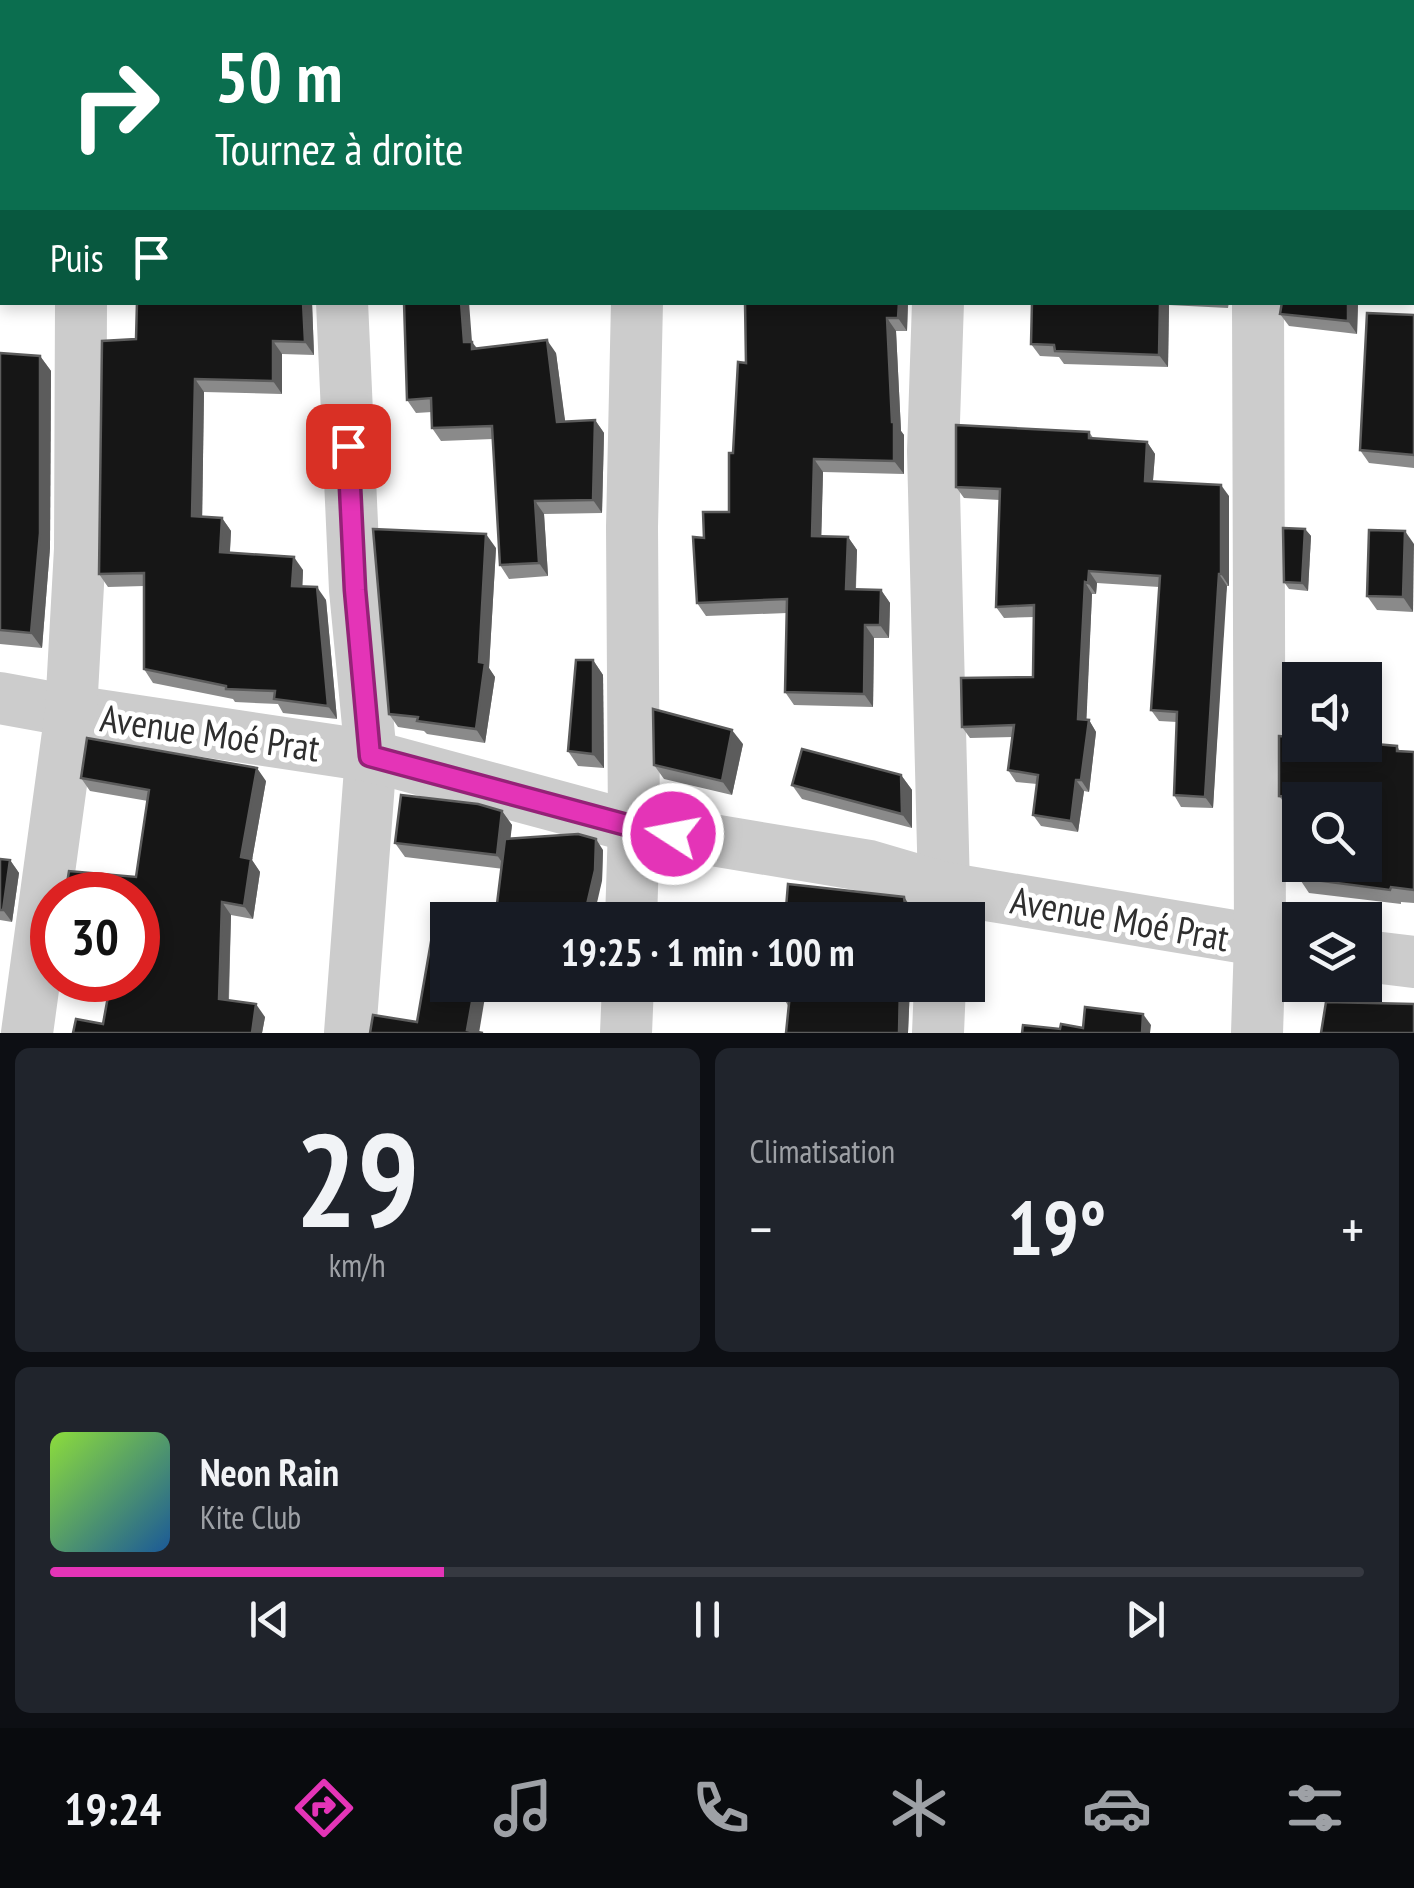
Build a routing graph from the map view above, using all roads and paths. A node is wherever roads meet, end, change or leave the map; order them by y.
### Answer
1 (81, 305) edge
2 (342, 305) edge
3 (637, 305) edge
4 (938, 305) edge
5 (1258, 305) edge
6 (0, 698) edge
7 (72, 711) junction
8 (370, 756) junction
9 (634, 827) junction
10 (632, 902) edge
11 (940, 902) edge
12 (944, 902) edge
13 (985, 909) edge
14 (1280, 945) edge
15 (1382, 958) edge
16 (1414, 962) edge
17 (627, 1002) edge
18 (939, 1002) edge
19 (28, 1033) edge
20 (350, 1033) edge
21 (626, 1033) edge
22 (938, 1033) edge
23 (1257, 1033) edge

1 - 7 street
2 - 8 street
3 - 9 street
4 - 12 street
5 - 14 street
6 - 7 street, Avenue Moé Prat
7 - 8 street, Avenue Moé Prat
7 - 19 street
8 - 9 street, Avenue Moé Prat
8 - 20 street
9 - 10 street
9 - 11 street, Avenue Moé Prat
13 - 14 street, Avenue Moé Prat
14 - 23 street
15 - 16 street
17 - 21 street
18 - 22 street

